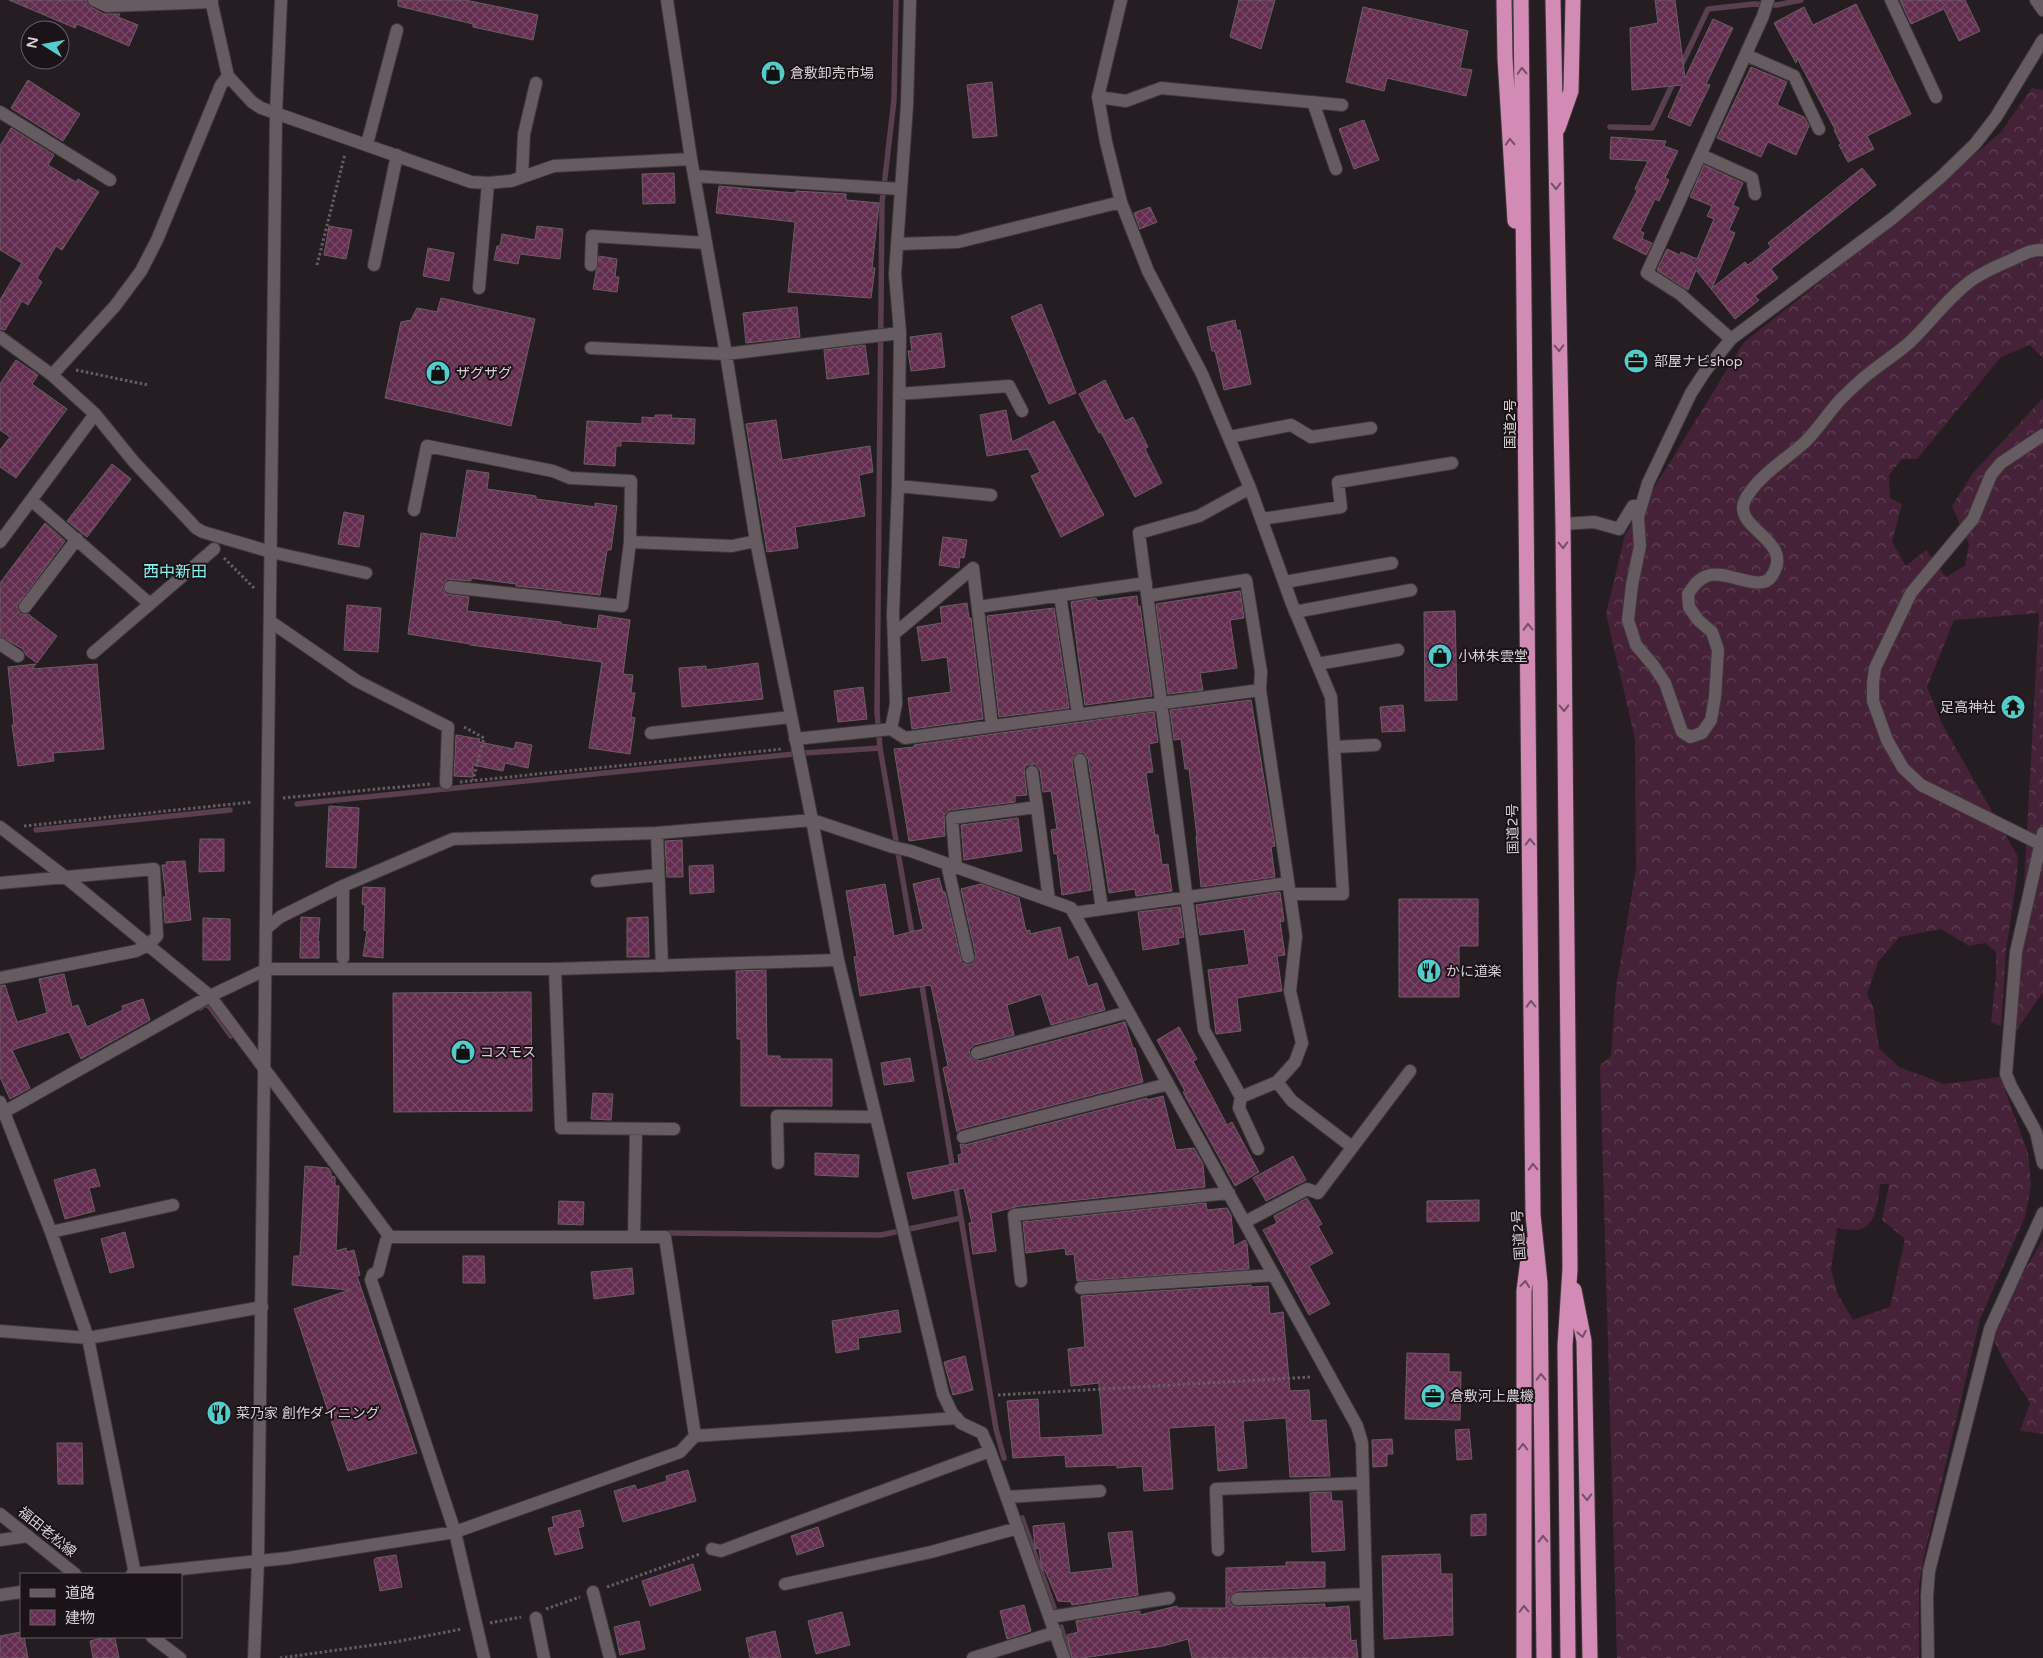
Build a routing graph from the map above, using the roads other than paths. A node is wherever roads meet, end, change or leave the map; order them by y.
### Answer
1 (94, 0) edge
2 (281, 0) edge
3 (667, 0) edge
4 (910, 0) edge
5 (1121, 0) edge
6 (1504, 0) edge
7 (1521, 0) edge
8 (1553, 0) edge
9 (1573, 0) edge
10 (1891, 0) edge
11 (2036, 0) edge
12 (212, 1) edge
13 (1767, 3) edge
14 (2043, 10) edge
15 (397, 30) dead end
16 (2043, 40) edge
17 (1746, 55) junction
18 (228, 76) junction
19 (536, 83) dead end
20 (1098, 97) junction
21 (1936, 97) dead end
22 (1313, 102) junction
23 (1342, 105) dead end
24 (0, 112) edge
25 (276, 113) junction
26 (1819, 129) dead end
27 (1555, 137) junction
28 (367, 144) junction
29 (397, 154) junction
30 (1701, 155) junction
31 (691, 159) junction
32 (1336, 169) dead end
33 (522, 176) junction
34 (694, 176) junction
35 (110, 180) dead end
36 (488, 183) junction
37 (900, 189) junction
38 (1754, 194) dead end
39 (1121, 202) junction
40 (706, 243) junction
41 (897, 244) junction
42 (2043, 250) edge
43 (374, 265) dead end
44 (591, 265) dead end
45 (479, 288) dead end
46 (900, 333) junction
47 (0, 337) edge
48 (1731, 339) junction
49 (591, 348) dead end
50 (726, 354) junction
51 (1526, 365) junction
52 (56, 371) junction
53 (899, 394) junction
54 (1022, 411) dead end
55 (95, 414) junction
56 (1371, 428) dead end
57 (2043, 435) edge
58 (1229, 437) junction
59 (1452, 463) dead end
60 (898, 486) junction
61 (1250, 488) junction
62 (991, 496) dead end
63 (31, 500) junction
64 (1642, 504) junction
65 (414, 510) dead end
66 (1262, 519) junction
67 (1563, 524) junction
68 (77, 539) junction
69 (756, 541) junction
70 (0, 542) edge
71 (630, 542) junction
72 (214, 549) road end
73 (271, 552) junction
74 (1392, 564) dead end
75 (366, 573) dead end
76 (1285, 582) junction
77 (450, 587) dead end
78 (1147, 590) junction
79 (1411, 590) dead end
80 (1060, 595) junction
81 (150, 604) junction
82 (25, 607) dead end
83 (978, 607) junction
84 (1296, 612) junction
85 (271, 622) junction
86 (894, 634) junction
87 (0, 644) edge
88 (1398, 650) dead end
89 (93, 653) dead end
90 (18, 656) dead end
91 (1318, 664) junction
92 (1260, 690) junction
93 (1162, 703) junction
94 (1078, 714) junction
95 (790, 717) junction
96 (992, 726) junction
97 (891, 729) junction
98 (651, 733) dead end
99 (1375, 745) dead end
100 (1334, 747) junction
101 (797, 749) junction
102 (1080, 760) dead end
103 (1032, 772) dead end
104 (446, 783) road end
105 (1037, 808) junction
106 (812, 820) junction
107 (1, 828) edge
108 (657, 833) junction
109 (2041, 839) edge
110 (952, 865) junction
111 (658, 874) junction
112 (64, 876) junction
113 (597, 881) dead end
114 (0, 883) edge
115 (343, 886) junction
116 (1289, 889) junction
117 (1187, 898) junction
118 (1048, 900) junction
119 (1102, 909) junction
120 (1074, 913) junction
121 (267, 928) junction
122 (148, 945) junction
123 (968, 957) dead end
124 (343, 958) dead end
125 (838, 960) junction
126 (662, 966) junction
127 (267, 969) junction
128 (555, 969) junction
129 (0, 978) edge
130 (210, 996) junction
131 (1128, 1012) junction
132 (977, 1053) dead end
133 (265, 1070) junction
134 (1410, 1071) dead end
135 (1277, 1082) junction
136 (1168, 1084) junction
137 (1241, 1097) junction
138 (2, 1107) edge
139 (876, 1118) junction
140 (636, 1129) junction
141 (674, 1130) dead end
142 (963, 1137) dead end
143 (1352, 1147) junction
144 (1258, 1149) dead end
145 (778, 1163) dead end
146 (2043, 1163) edge
147 (1229, 1193) junction
148 (173, 1205) dead end
149 (2043, 1213) edge
150 (1533, 1215) junction
151 (1245, 1222) junction
152 (51, 1232) junction
153 (390, 1237) junction
154 (634, 1237) junction
155 (1570, 1269) junction
156 (1274, 1275) junction
157 (1021, 1281) dead end
158 (1081, 1288) dead end
159 (262, 1307) junction
160 (1, 1329) edge
161 (88, 1338) junction
162 (956, 1418) junction
163 (695, 1436) junction
164 (990, 1450) junction
165 (1364, 1483) junction
166 (1100, 1491) dead end
167 (1007, 1497) junction
168 (0, 1514) edge
169 (1018, 1528) junction
170 (455, 1532) junction
171 (28, 1536) junction
172 (0, 1540) edge
173 (712, 1549) road end
174 (1218, 1550) dead end
175 (258, 1561) junction
176 (74, 1573) edge
177 (134, 1573) edge
178 (144, 1573) edge
179 (784, 1584) dead end
180 (20, 1592) edge
181 (593, 1592) road end
182 (1366, 1594) junction
183 (0, 1595) edge
184 (1169, 1598) dead end
185 (1237, 1599) dead end
186 (534, 1615) road end
187 (1051, 1617) junction
188 (1056, 1632) junction
189 (153, 1638) edge
190 (180, 1658) edge
191 (254, 1658) edge
192 (484, 1658) edge
193 (544, 1658) edge
194 (610, 1658) edge
195 (973, 1658) edge
196 (1064, 1658) edge
197 (1368, 1658) edge
198 (1524, 1658) edge
199 (1544, 1658) edge
200 (1568, 1658) edge
201 (1590, 1658) edge
202 (1928, 1658) edge

1 - 12 street
2 - 25 street
3 - 31 street
4 - 37 street
5 - 20 street
51 -> 6 highway
51 -> 7 highway, 国道2号
8 - 27 highway
9 - 27 highway
10 - 21 street
11 - 14 street
12 - 18 street
13 - 17 street
15 - 28 street
16 - 48 street
17 - 26 street
17 - 30 street
18 - 25 street
18 - 52 street
19 - 33 street
20 - 22 street
20 - 39 street
22 - 23 street
22 - 32 street
24 - 35 street
25 - 28 street
25 - 73 street
27 -> 67 highway
28 - 29 street
29 - 36 street
29 - 43 street
30 - 38 street
30 - 48 street
31 - 33 street
31 - 34 street
33 - 36 street
34 - 37 street
34 - 40 street
36 - 45 street
37 - 41 street
39 - 41 street
39 - 58 street
40 - 44 street
40 - 50 street
41 - 46 street
42 - 64 street
46 - 50 street
46 - 53 street
47 - 52 street
48 - 64 street
49 - 50 street
50 - 69 street
150 -> 51 highway, 国道2号
52 - 55 street
53 - 54 street
53 - 60 street
55 - 63 street
55 - 73 street
56 - 58 street
57 - 109 street
58 - 61 street
59 - 66 street
60 - 62 street
60 - 86 street
61 - 66 street
61 - 78 street
63 - 68 street
63 - 70 street
64 - 67 street
65 - 71 street
66 - 76 street
67 -> 155 highway
68 - 81 street
68 - 82 street
69 - 71 street
69 - 95 street
71 - 77 street
72 - 81 street
73 - 75 street
73 - 85 street
74 - 76 street
76 - 84 street
78 - 80 street
78 - 92 street
78 - 93 street
79 - 84 street
80 - 83 street
80 - 94 street
81 - 89 street
83 - 86 street
83 - 96 street
84 - 91 street
85 - 104 street
85 - 121 street
86 - 97 street
87 - 90 street
88 - 91 street
91 - 100 street
92 - 93 street
92 - 116 street
93 - 94 street
93 - 117 street
94 - 96 street
95 - 98 street
95 - 101 street
96 - 97 street
97 - 101 street
99 - 100 street
100 - 116 street
101 - 106 street
102 - 119 street
103 - 105 street
105 - 110 street
105 - 118 street
106 - 108 street
106 - 110 street
106 - 125 street
107 - 112 street
108 - 111 street
108 - 115 street
109 - 146 street
110 - 118 street
110 - 123 street
111 - 113 street
111 - 126 street
112 - 114 street
112 - 122 street
112 - 122 street
115 - 121 street
115 - 124 street
116 - 117 street
116 - 135 street
117 - 119 street
117 - 137 street
118 - 120 street
119 - 120 street
120 - 131 street
121 - 127 street
122 - 129 street
122 - 130 street
125 - 126 street
125 - 139 street
126 - 128 street
127 - 128 street
127 - 130 street
127 - 133 street
128 - 140 street
130 - 133 street
130 - 138 street
131 - 132 street
131 - 136 street
133 - 153 street
133 - 159 street
134 - 143 street
135 - 137 street
135 - 143 street
136 - 142 street
136 - 147 street
137 - 144 street
138 - 152 street
139 - 145 street
139 - 162 street
140 - 141 street
140 - 154 street
143 - 151 street
147 - 151 street
147 - 157 street
148 - 152 street
149 - 202 street
198 -> 150 highway
199 -> 150 highway, 国道2号
151 - 156 street
152 - 161 street
153 - 154 street
153 - 170 street
154 - 163 street
155 - 200 highway
155 -> 201 highway
156 - 158 street
156 - 165 street
159 - 161 street
159 - 175 street
160 - 161 street
161 - 177 street
162 - 163 street
162 - 164 street
163 - 170 street
164 - 167 street
164 - 173 street
165 - 174 street
165 - 182 street
166 - 167 street
167 - 169 street
168 - 171 street, 福田老松線
169 - 179 street
169 - 187 street
170 - 175 street
170 - 192 street
171 - 172 street
171 - 176 street, 福田老松線
175 - 178 street
175 - 191 street
180 - 183 street
181 - 194 street
182 - 185 street
182 - 197 street
184 - 187 street
186 - 193 street
187 - 188 street
188 - 195 street
188 - 196 street
189 - 190 street

